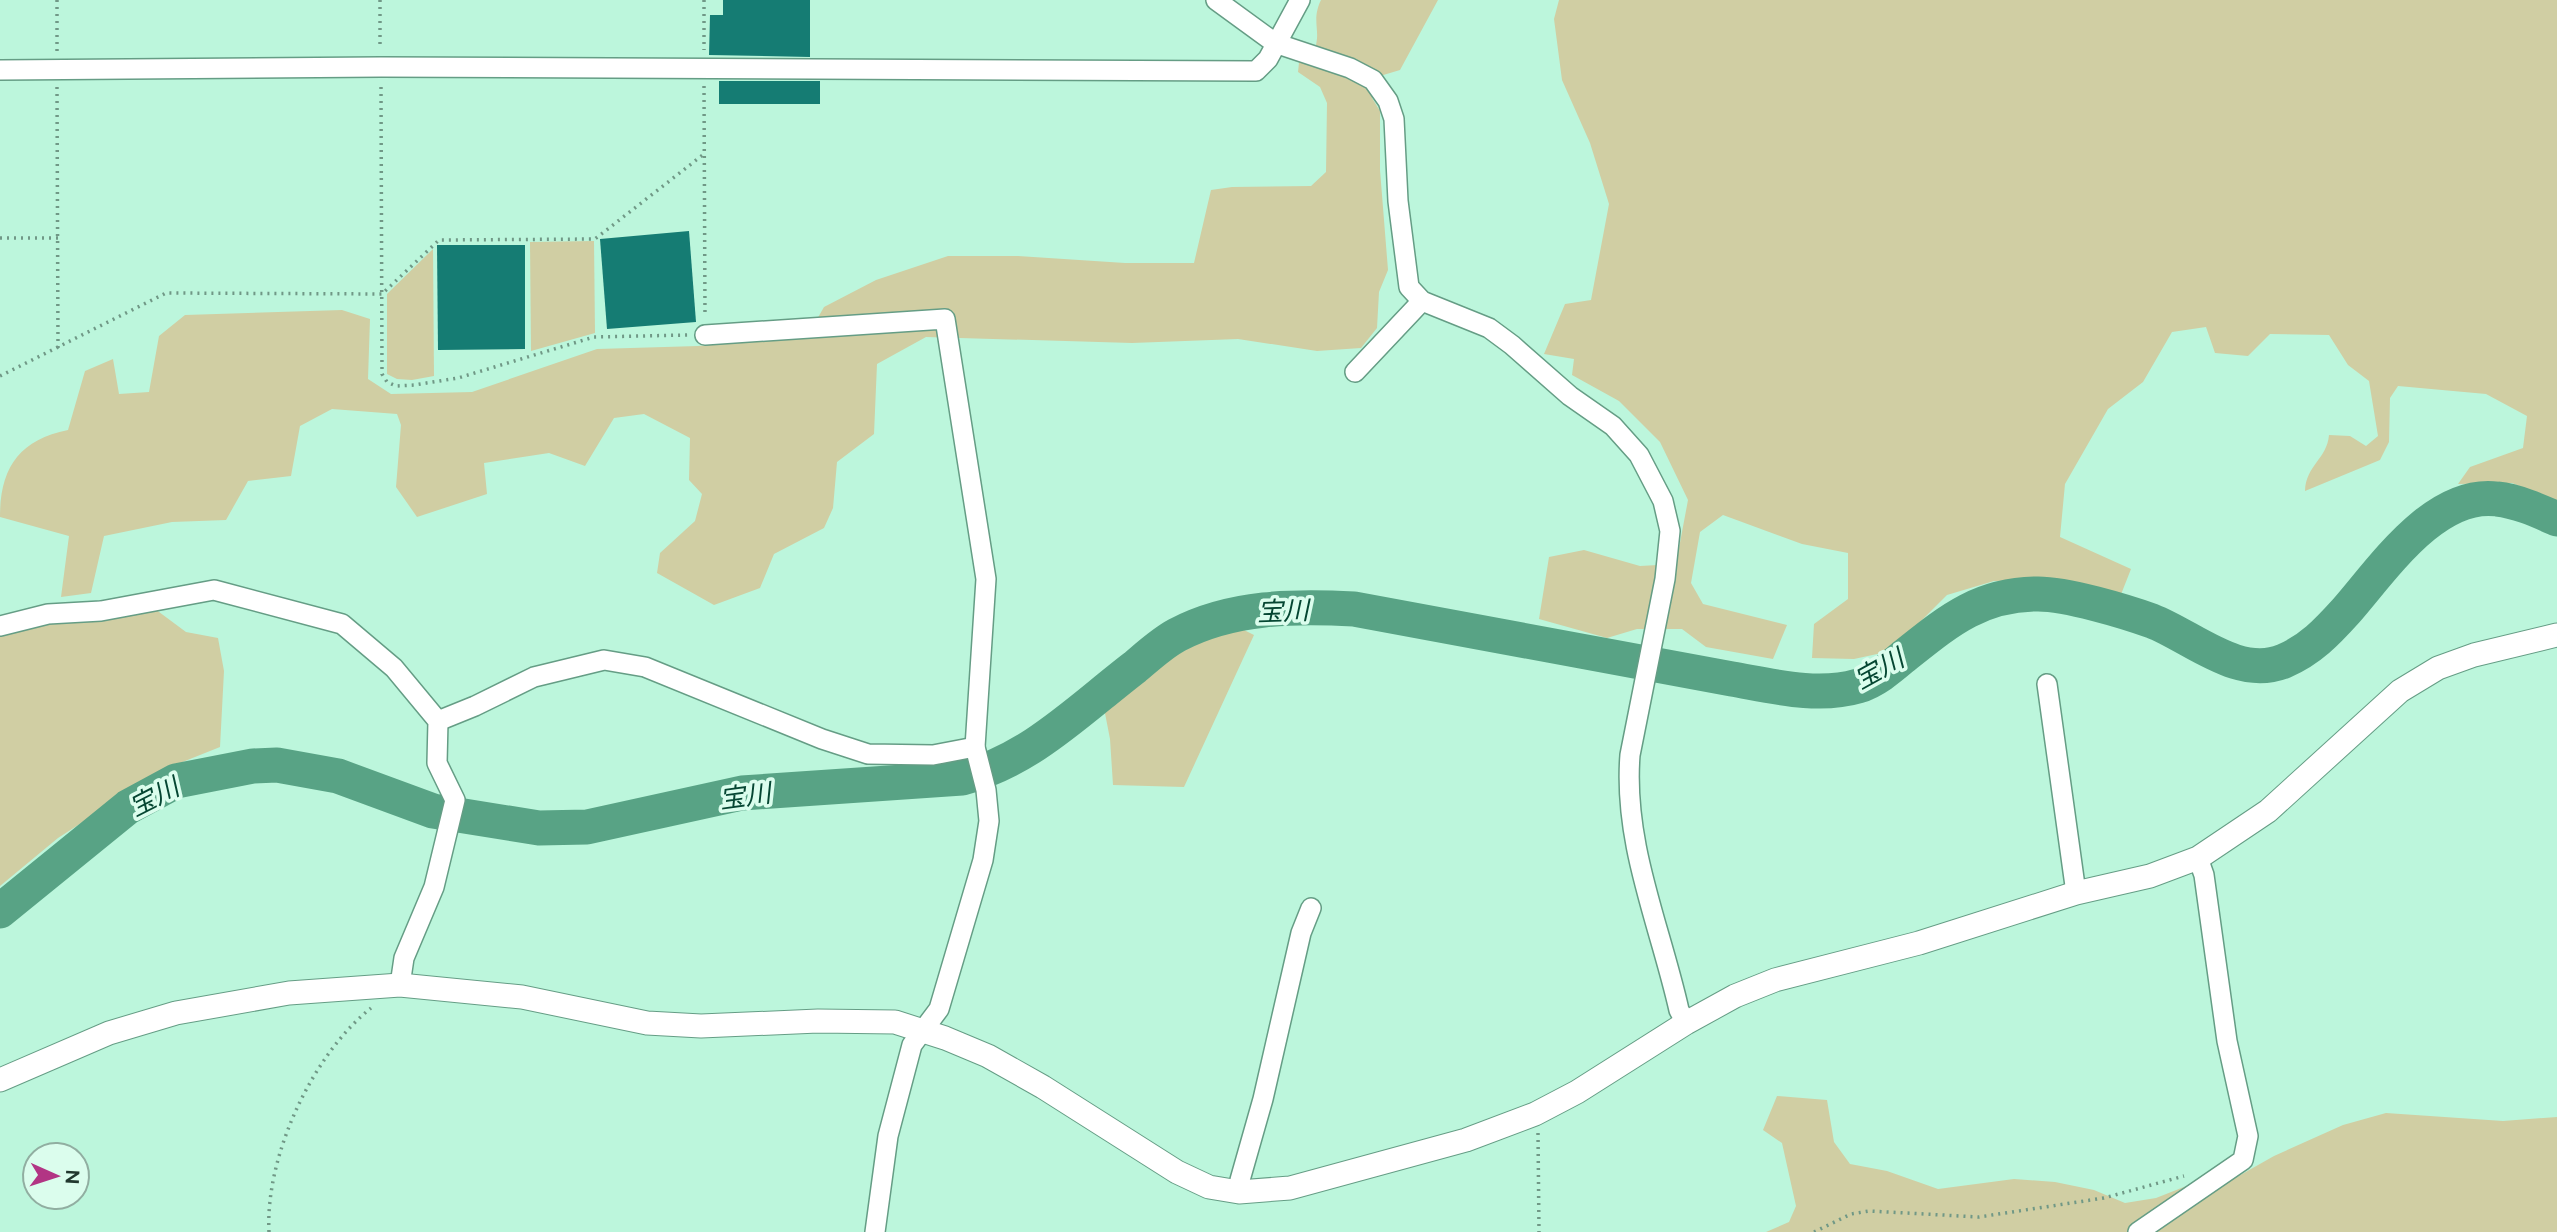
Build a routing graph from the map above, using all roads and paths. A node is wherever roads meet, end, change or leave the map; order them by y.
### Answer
1 (57, 0) edge
2 (380, 0) edge
3 (704, 0) edge
4 (1216, 0) edge
5 (1300, 0) edge
6 (1275, 43) junction
7 (380, 67) junction
8 (57, 69) junction
9 (704, 69) junction
10 (0, 70) edge
11 (704, 154) junction
12 (0, 238) edge
13 (58, 238) junction
14 (382, 294) junction
15 (1422, 301) junction
16 (705, 335) junction
17 (58, 348) junction
18 (1355, 372) dead end
19 (0, 376) edge
20 (0, 626) edge
21 (2557, 635) edge
22 (2047, 684) dead end
23 (438, 721) junction
24 (975, 747) junction
25 (2198, 858) junction
26 (2076, 893) junction
27 (1311, 908) dead end
28 (400, 985) junction
29 (1686, 1023) junction
30 (920, 1031) junction
31 (0, 1080) edge
32 (1535, 1114) junction
33 (2224, 1173) junction
34 (1239, 1192) junction
35 (269, 1232) edge
36 (875, 1232) edge
37 (1539, 1232) edge
38 (1814, 1232) edge
39 (2137, 1232) edge

1 - 8 path
2 - 7 path
3 - 9 path
4 - 6 street
5 - 6 street
6 - 9 street
6 - 15 street
7 - 8 street
7 - 9 street
7 - 14 path
8 - 10 street
8 - 13 path
9 - 11 path
11 - 14 path
11 - 16 path
12 - 13 path
13 - 17 path
14 - 16 path
14 - 17 path
15 - 18 street
15 - 29 street
16 - 24 street
17 - 19 path
20 - 23 street
21 - 25 street
22 - 26 street
23 - 24 street
23 - 28 street
24 - 30 street
25 - 26 street
25 - 33 street
26 - 29 street
27 - 34 street
28 - 30 street
28 - 31 street
28 - 35 path
29 - 32 street
30 - 34 street
30 - 36 street
32 - 34 street
32 - 37 path
33 - 38 path
33 - 39 street

